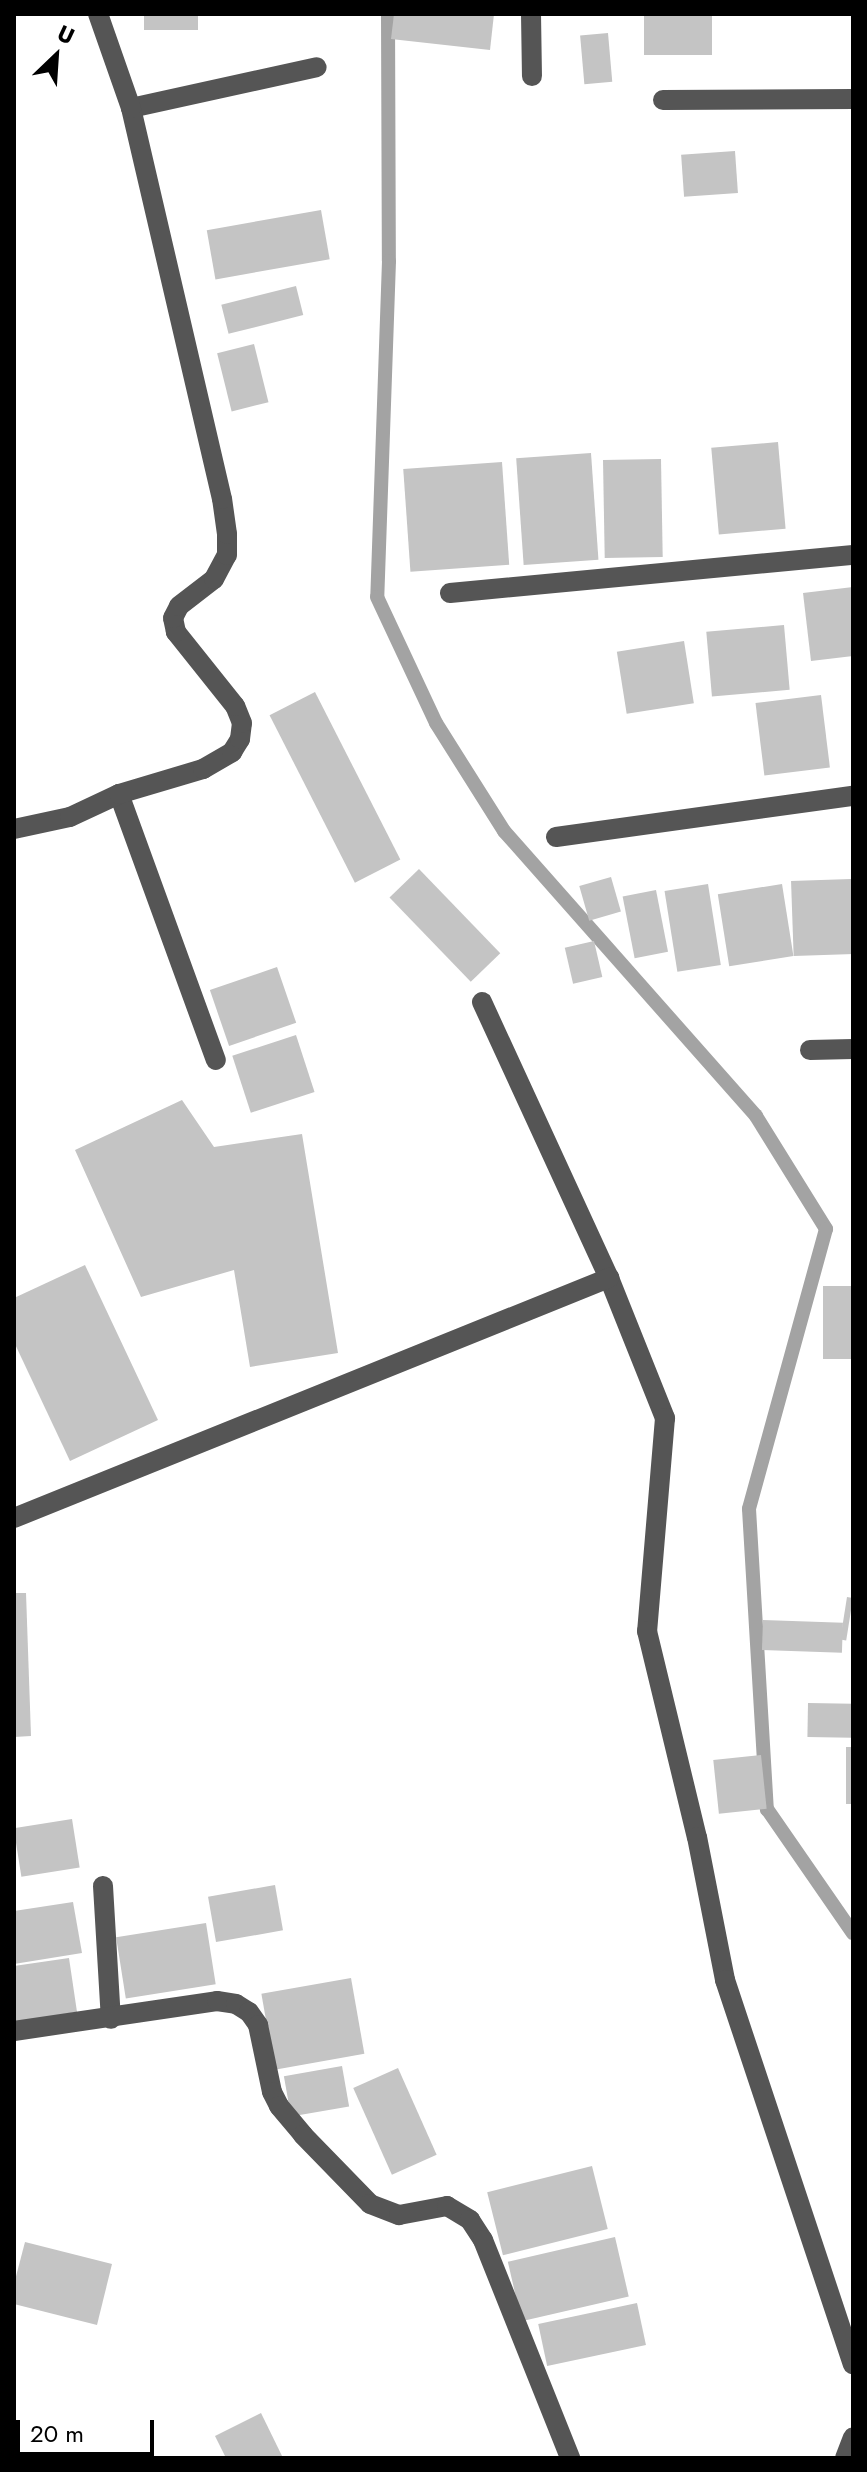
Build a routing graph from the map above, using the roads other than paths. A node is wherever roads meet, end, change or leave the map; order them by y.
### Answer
1 (98, 14) edge
2 (531, 14) edge
3 (317, 67) dead end
4 (532, 76) dead end
5 (853, 99) edge
6 (663, 100) dead end
7 (131, 108) junction
8 (853, 555) edge
9 (450, 593) dead end
10 (119, 794) junction
11 (853, 796) edge
12 (14, 829) edge
13 (556, 837) dead end
14 (482, 1002) dead end
15 (853, 1049) edge
16 (810, 1050) dead end
17 (216, 1060) dead end
18 (609, 1278) junction
19 (14, 1518) edge
20 (103, 1886) dead end
21 (111, 2019) junction
22 (14, 2031) edge
23 (853, 2364) edge
24 (853, 2437) edge
25 (570, 2458) edge
26 (845, 2458) edge

1 - 7 street
2 - 4 street
3 - 7 street
5 - 6 street
7 - 10 street
8 - 9 street
10 - 12 street
10 - 17 street
11 - 13 street
14 - 18 street
15 - 16 street
18 - 19 street
18 - 23 street
20 - 21 street
21 - 22 street
21 - 25 street
24 - 26 street

